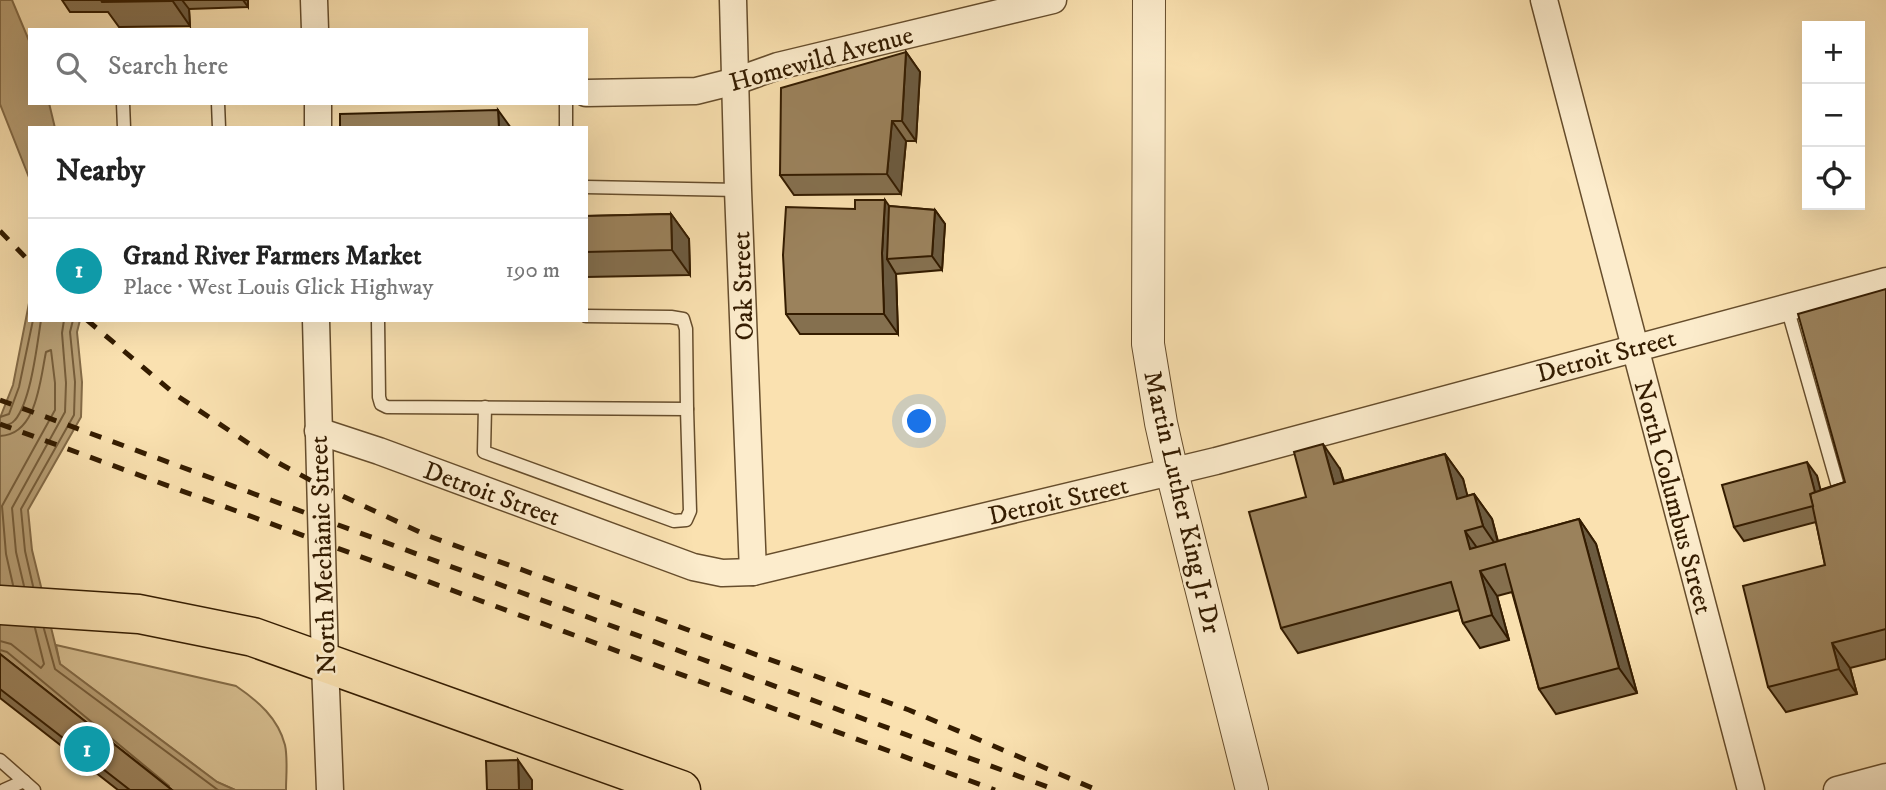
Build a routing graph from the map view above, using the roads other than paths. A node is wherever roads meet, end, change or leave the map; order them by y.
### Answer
1 (314, 0) edge
2 (733, 0) edge
3 (1053, 0) edge
4 (1149, 0) edge
5 (1544, 0) edge
6 (315, 28) edge
7 (736, 81) junction
8 (588, 93) edge
9 (123, 105) edge
10 (218, 105) edge
11 (318, 105) edge
12 (566, 105) edge
13 (124, 126) edge
14 (219, 126) edge
15 (318, 126) edge
16 (566, 126) edge
17 (588, 187) edge
18 (738, 190) junction
19 (1886, 281) edge
20 (1787, 307) junction
21 (588, 316) edge
22 (316, 322) edge
23 (377, 322) edge
24 (1635, 348) junction
25 (485, 407) junction
26 (687, 408) junction
27 (318, 431) junction
28 (1172, 472) junction
29 (1839, 491) edge
30 (753, 572) junction
31 (0, 605) edge
32 (325, 664) junction
33 (0, 760) edge
34 (1886, 777) edge
35 (29, 785) edge
36 (1254, 787) edge
37 (4, 790) edge
38 (330, 790) edge
39 (681, 790) edge
40 (1751, 790) edge
41 (1838, 790) edge

1 - 6 street
2 - 7 street, Oak Street
3 - 7 street, Homewild Avenue
4 - 28 street, Martin Luther King Jr Dr
5 - 24 street, North Columbus Street
7 - 8 street, Homewild Avenue
7 - 18 street, Oak Street
9 - 13 lane
10 - 14 lane
11 - 15 street
12 - 16 lane
17 - 18 lane
18 - 30 street, Oak Street
19 - 20 street, Detroit Street
20 - 24 street, Detroit Street
20 - 29 lane
21 - 26 lane
22 - 27 street, North Mechanic Street
23 - 25 lane
24 - 28 street, Detroit Street
24 - 40 street, North Columbus Street
25 - 26 lane
25 - 26 lane
27 - 30 street, Detroit Street
27 - 32 street, North Mechanic Street
28 - 30 street, Detroit Street
28 - 36 street, Martin Luther King Jr Dr
31 - 32 main road
32 - 38 street, North Mechanic Street
32 - 39 main road
33 - 35 lane
34 - 41 street
35 - 37 lane

